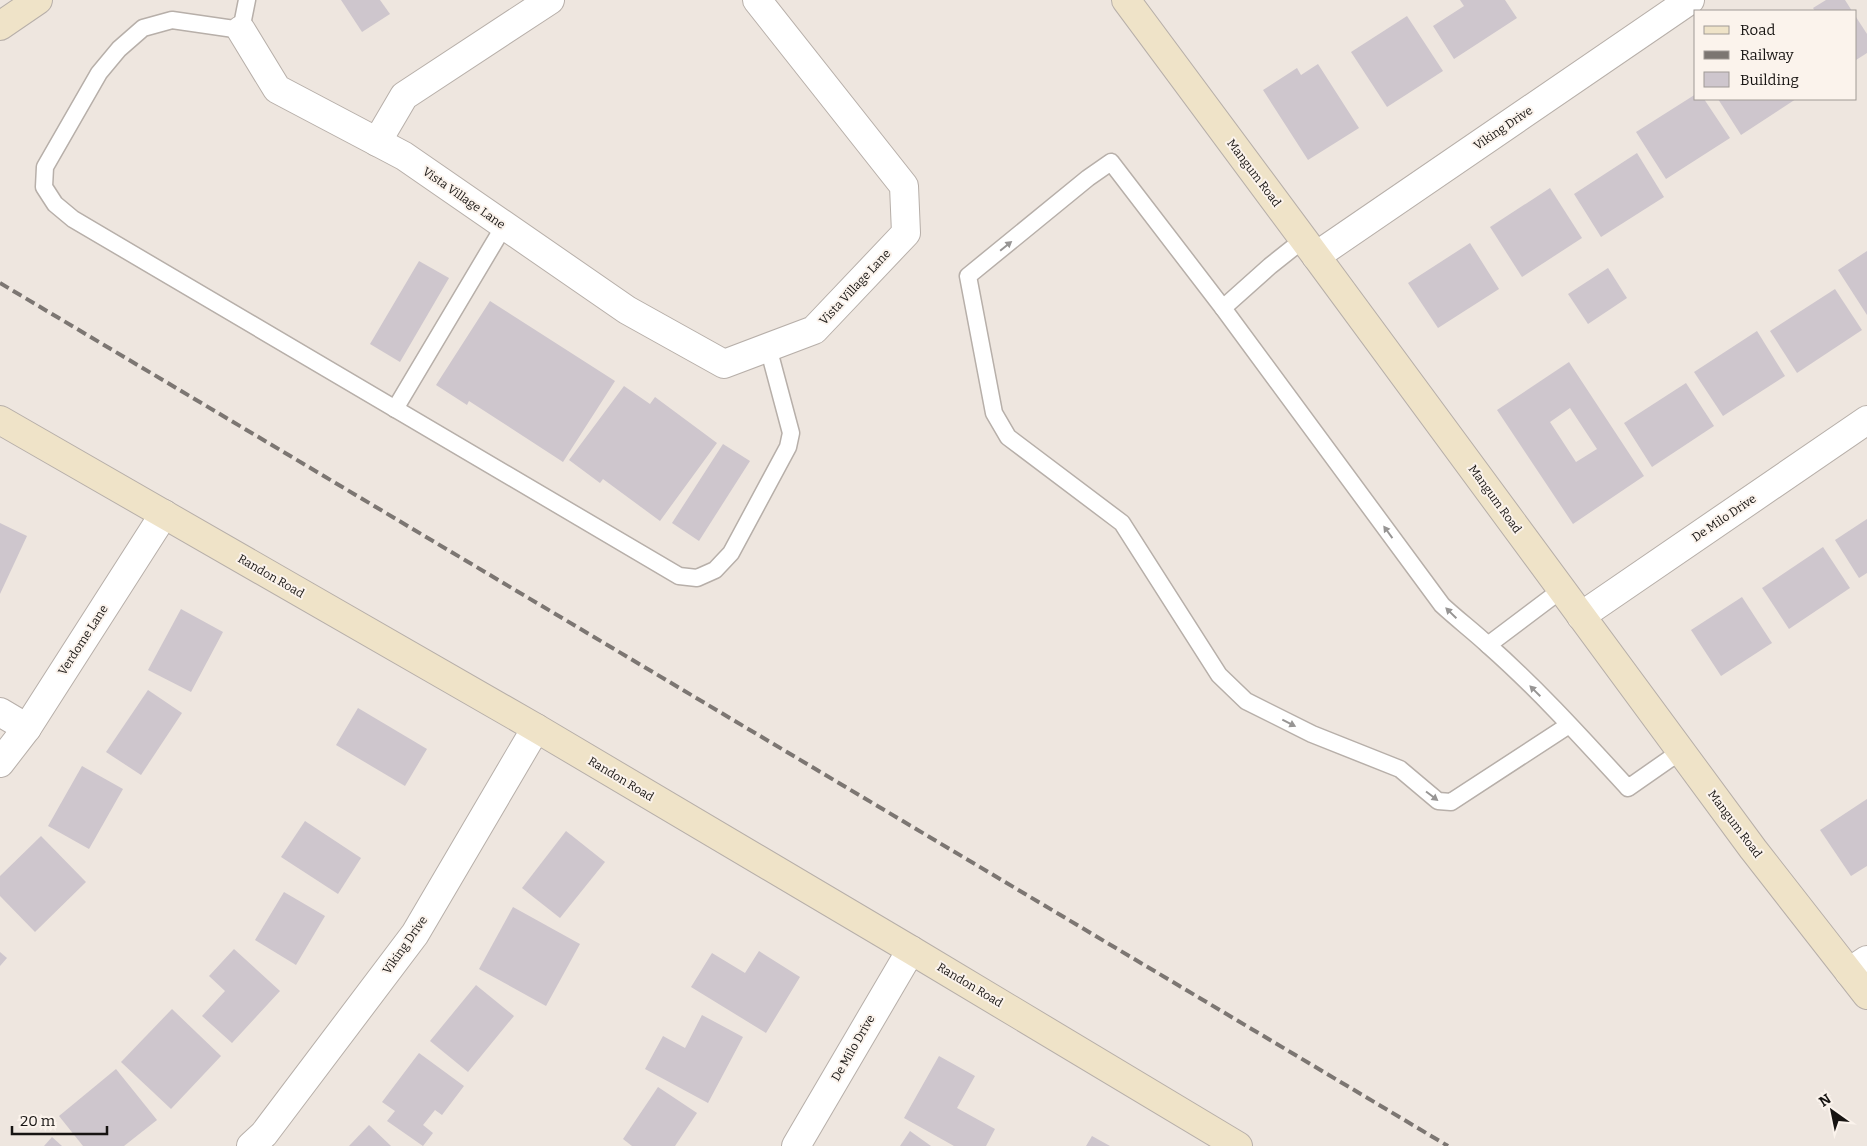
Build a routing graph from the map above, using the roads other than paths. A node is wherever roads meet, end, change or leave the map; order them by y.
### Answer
1 (38, 0) edge
2 (247, 0) edge
3 (550, 0) edge
4 (757, 0) edge
5 (1126, 0) edge
6 (1690, 0) edge
7 (0, 26) edge
8 (241, 30) junction
9 (377, 142) junction
10 (504, 226) junction
11 (1310, 247) junction
12 (1223, 308) junction
13 (768, 347) junction
14 (395, 409) junction
15 (0, 420) edge
16 (1867, 420) edge
17 (164, 514) junction
18 (1561, 590) junction
19 (1581, 616) junction
20 (1488, 645) junction
21 (0, 712) edge
22 (1569, 725) junction
23 (27, 728) junction
24 (536, 728) junction
25 (1681, 751) junction
26 (0, 763) edge
27 (911, 950) junction
28 (1858, 966) edge
29 (1867, 995) edge
30 (251, 1146) edge
31 (796, 1146) edge
32 (1238, 1146) edge

1 - 7 street
2 - 8 lane
3 - 9 street
4 - 13 street, Vista Village Lane
5 - 11 street, Mangum Road
6 - 11 street, Viking Drive
8 - 9 street, Vista Village Lane
8 - 14 lane
9 - 10 street, Vista Village Lane
10 - 13 street, Vista Village Lane
10 - 14 lane
11 - 12 lane
11 - 18 street, Mangum Road
20 -> 12 lane
12 - 22 lane
13 - 14 lane
15 - 17 street, Randon Road
16 - 19 street, De Milo Drive
17 - 23 street, Verdome Lane
17 - 24 street, Randon Road
18 - 19 street, Mangum Road
18 - 20 lane
19 - 25 street, Mangum Road
22 -> 20 lane
21 - 23 street
22 - 25 lane
23 - 26 street, Verdome Lane
24 - 27 street, Randon Road
24 - 30 street, Viking Drive
25 - 28 street, Mangum Road
27 - 31 street, De Milo Drive
27 - 32 street, Randon Road
28 - 29 street, Mangum Road

